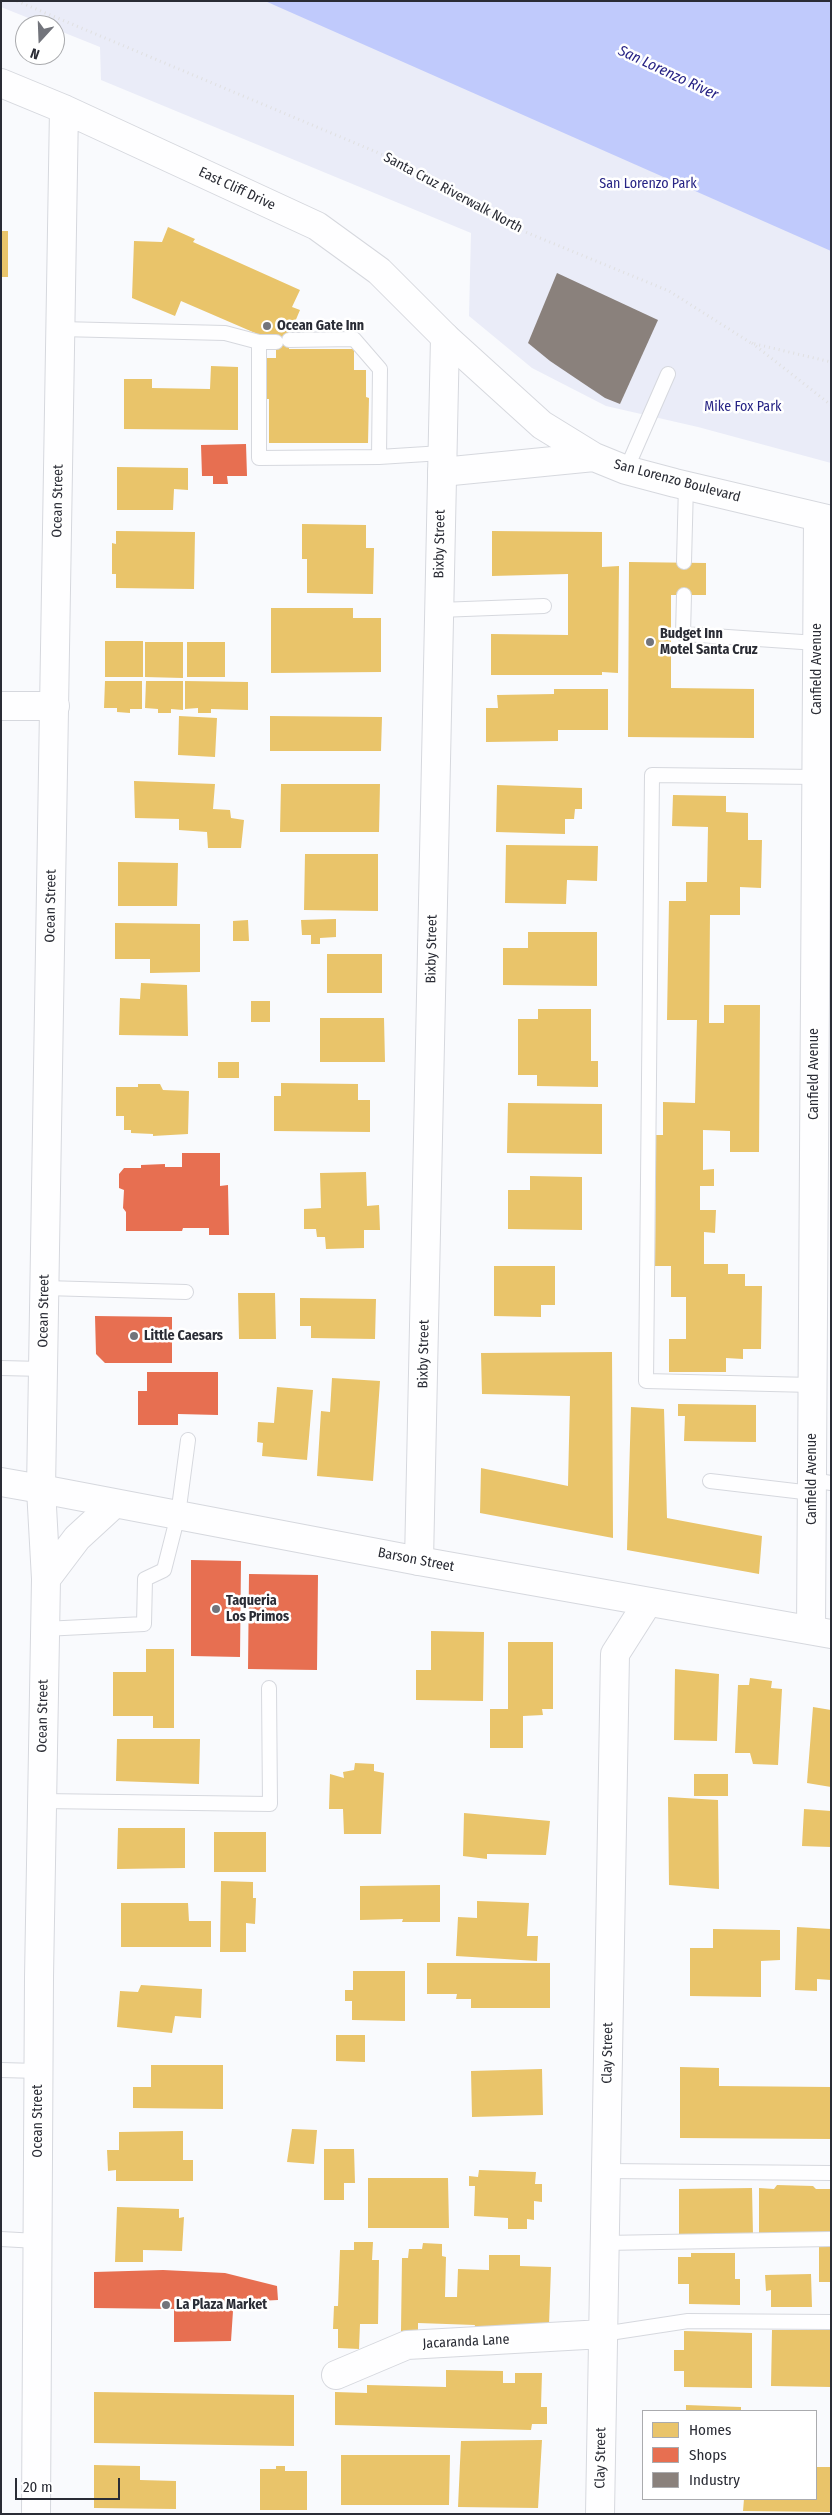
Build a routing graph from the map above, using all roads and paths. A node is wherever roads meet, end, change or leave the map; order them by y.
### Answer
1 (17, 1) edge
2 (1, 83) edge
3 (64, 109) junction
4 (60, 329) junction
5 (445, 337) junction
6 (259, 342) junction
7 (751, 343) junction
8 (831, 362) edge
9 (668, 374) dead end
10 (831, 404) edge
11 (594, 456) junction
12 (379, 457) junction
13 (442, 462) junction
14 (626, 470) junction
15 (686, 485) junction
16 (824, 519) edge
17 (684, 562) dead end
18 (684, 595) dead end
19 (544, 606) dead end
20 (439, 610) junction
21 (817, 643) junction
22 (824, 680) edge
23 (1, 706) edge
24 (55, 706) junction
25 (816, 777) junction
26 (45, 1288) junction
27 (186, 1292) dead end
28 (1, 1368) edge
29 (43, 1369) junction
30 (812, 1385) junction
31 (188, 1440) dead end
32 (710, 1481) dead end
33 (1, 1482) edge
34 (818, 1485) edge
35 (41, 1489) junction
36 (114, 1504) junction
37 (178, 1515) junction
38 (419, 1561) junction
39 (46, 1579) junction
40 (648, 1602) junction
41 (44, 1629) junction
42 (821, 1632) edge
43 (269, 1688) dead end
44 (42, 1801) junction
45 (1, 2070) edge
46 (38, 2072) junction
47 (606, 2171) junction
48 (831, 2173) edge
49 (1, 2239) edge
50 (831, 2239) edge
51 (37, 2241) junction
52 (604, 2244) junction
53 (831, 2322) edge
54 (603, 2334) junction
55 (336, 2375) dead end
56 (36, 2514) edge
57 (600, 2514) edge

1 - 7 path, Santa Cruz Riverwalk North
2 - 3 street, East Cliff Drive
3 - 4 street, Ocean Street
3 - 5 street, East Cliff Drive
4 - 6 lane
4 - 24 street, Ocean Street
5 - 11 street, San Lorenzo Boulevard
5 - 13 street, Bixby Street
6 - 12 lane
6 - 12 lane
7 - 8 path, Santa Cruz Riverwalk North
7 - 10 path
9 - 14 lane
11 - 13 street
11 - 14 street, San Lorenzo Boulevard
12 - 13 lane
13 - 20 street, Bixby Street
14 - 15 street, San Lorenzo Boulevard
15 - 16 street, San Lorenzo Boulevard
15 - 17 lane
16 - 21 street, Canfield Avenue
18 - 21 lane
19 - 20 lane
20 - 38 street, Bixby Street
21 - 22 street, Canfield Avenue
22 - 25 street, Canfield Avenue
23 - 24 street
24 - 26 street, Ocean Street
25 - 30 street, Canfield Avenue
25 - 30 lane
26 - 27 lane
26 - 29 street, Ocean Street
28 - 29 lane
29 - 35 street, Ocean Street
30 - 34 street, Canfield Avenue
31 - 37 lane
32 - 34 lane
33 - 35 street, Barson Street
34 - 42 street, Canfield Avenue
35 - 36 street, Barson Street
35 - 39 street, Ocean Street
36 - 37 street, Barson Street
36 - 39 street
37 - 38 street, Barson Street
37 - 41 lane
38 - 40 street, Barson Street
39 - 41 street, Ocean Street
40 - 42 street, Barson Street
40 - 47 street, Clay Street
41 - 44 street, Ocean Street
43 - 44 lane
44 - 46 street, Ocean Street
45 - 46 lane
46 - 51 street, Ocean Street
47 - 48 lane
47 - 52 street, Clay Street
49 - 51 lane
50 - 52 lane
51 - 56 street, Ocean Street
52 - 54 street, Clay Street
53 - 54 lane
54 - 55 street, Jacaranda Lane
54 - 57 street, Clay Street

